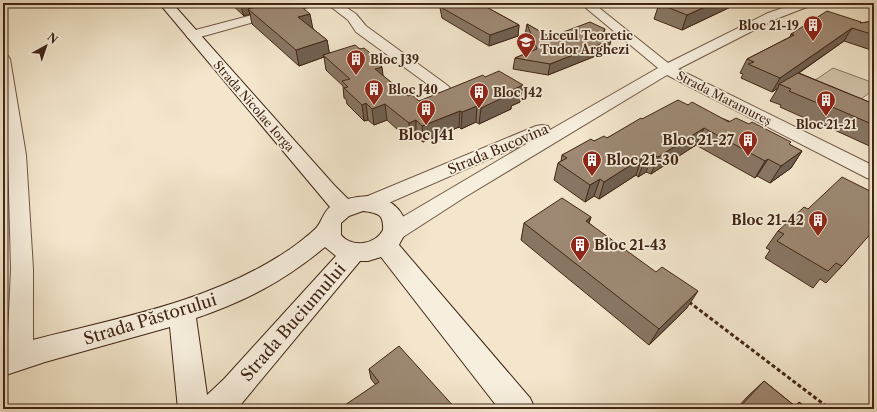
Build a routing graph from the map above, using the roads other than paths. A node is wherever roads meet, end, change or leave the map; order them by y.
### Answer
1 (165, 3) edge
2 (311, 3) edge
3 (332, 3) edge
4 (586, 3) edge
5 (808, 3) edge
6 (193, 35) junction
7 (3, 59) edge
8 (667, 69) junction
9 (442, 88) dead end
10 (625, 94) junction
11 (874, 174) edge
12 (370, 203) junction
13 (345, 208) junction
14 (328, 231) junction
15 (390, 238) junction
16 (354, 252) junction
17 (182, 313) junction
18 (11, 360) edge
19 (194, 409) edge
20 (215, 409) edge
21 (519, 409) edge

1 - 6 street, Strada Nicolae Iorga
2 - 6 street
3 - 9 street
4 - 8 street, Strada Maramureș
5 - 8 street, Strada Bucovina
6 - 13 street, Strada Nicolae Iorga
7 - 18 street
8 - 10 street, Strada Bucovina
8 - 11 street, Strada Maramureș
10 - 12 street, Strada Bucovina
10 - 15 street, Strada Bucovina
12 - 13 street
12 - 15 street
13 - 14 street
14 - 16 street
14 - 17 street, Strada Păstorului
15 - 16 street
15 - 21 street
16 - 20 street, Strada Buciumului
17 - 18 street, Strada Păstorului
17 - 19 street

